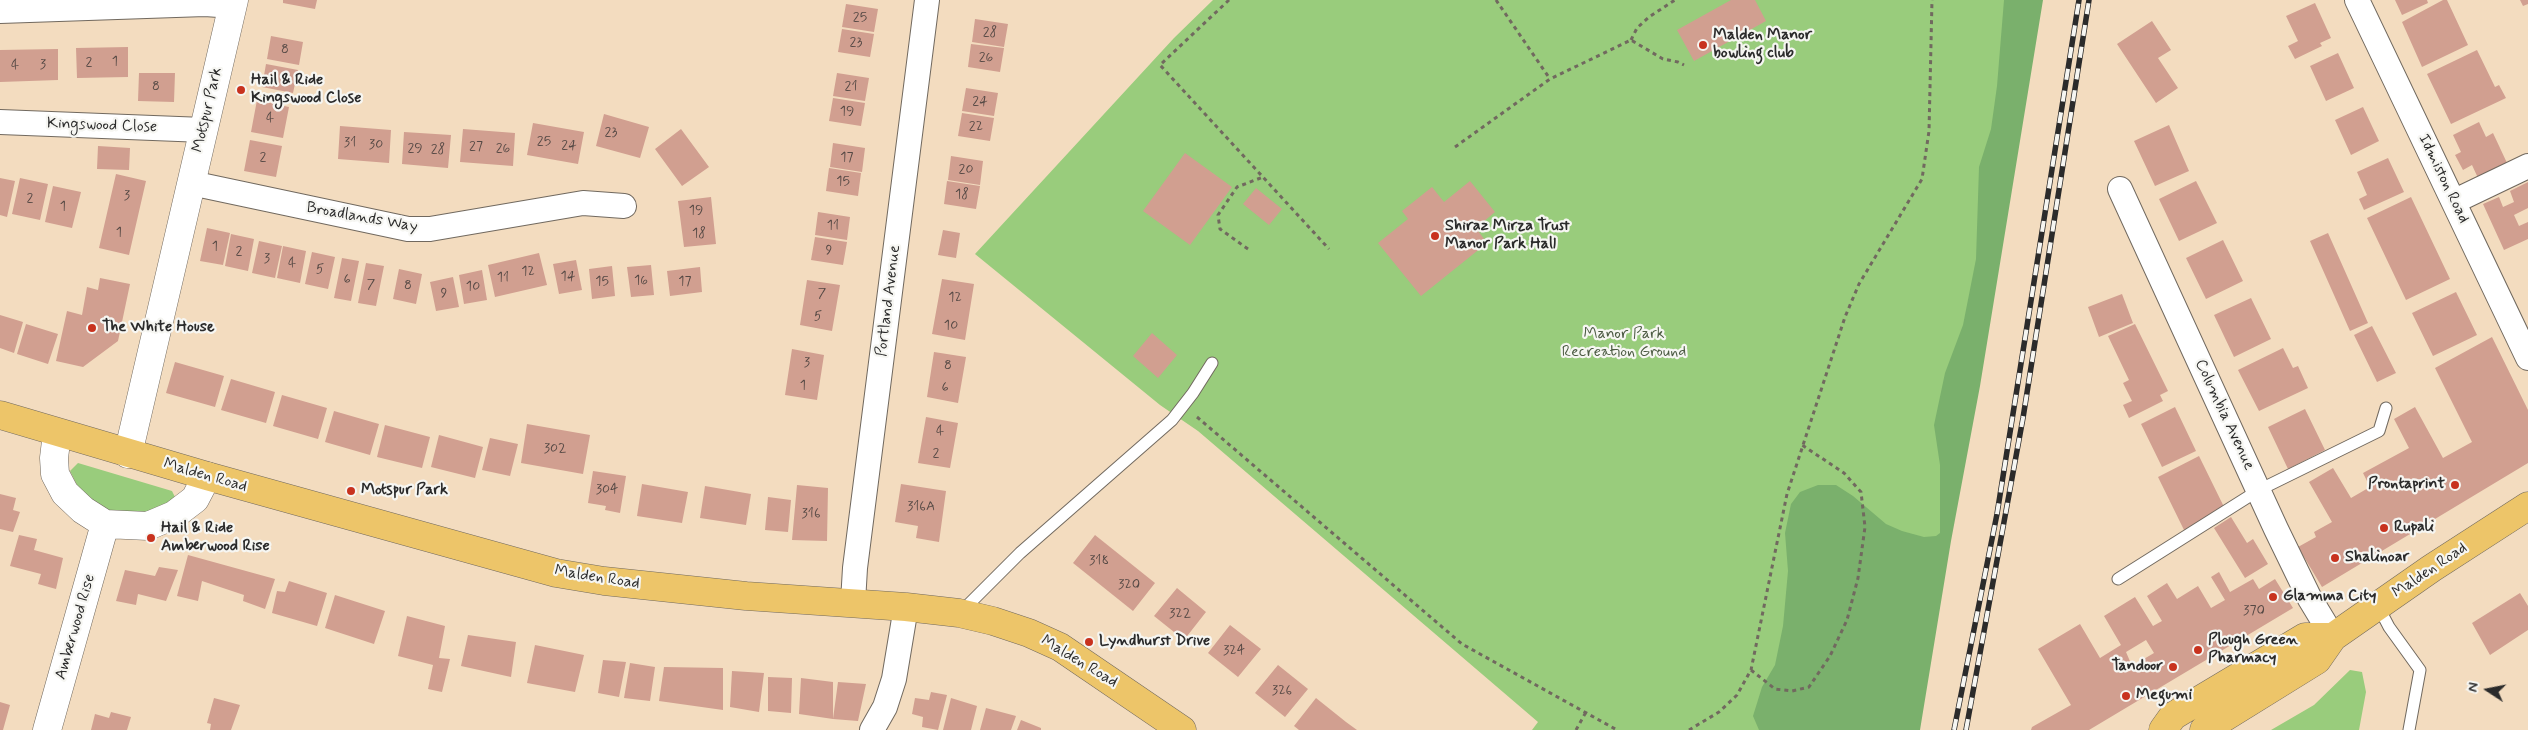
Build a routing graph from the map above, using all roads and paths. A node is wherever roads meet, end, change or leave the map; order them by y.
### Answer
1 (927, 0) edge
2 (1229, 0) edge
3 (1496, 0) edge
4 (1675, 0) edge
5 (1932, 0) edge
6 (2357, 0) edge
7 (233, 3) edge
8 (0, 11) edge
9 (1630, 40) junction
10 (1684, 66) dead end
11 (1550, 78) junction
12 (0, 122) edge
13 (204, 130) junction
14 (1455, 147) dead end
15 (2528, 166) edge
16 (1263, 177) junction
17 (191, 183) junction
18 (2120, 189) dead end
19 (2454, 201) junction
20 (624, 206) dead end
21 (1248, 249) dead end
22 (1328, 249) dead end
23 (2528, 358) edge
24 (1212, 363) dead end
25 (1184, 405) junction
26 (2386, 408) dead end
27 (0, 415) edge
28 (57, 433) junction
29 (1802, 445) junction
30 (128, 454) junction
31 (207, 476) junction
32 (2259, 490) junction
33 (2528, 506) edge
34 (105, 524) junction
35 (2118, 579) dead end
36 (853, 602) junction
37 (2378, 606) junction
38 (906, 607) junction
39 (959, 613) junction
40 (2333, 637) junction
41 (1751, 670) junction
42 (1586, 712) junction
43 (1699, 724) junction
44 (47, 730) edge
45 (872, 730) edge
46 (1182, 730) edge
47 (1576, 730) edge
48 (1617, 730) edge
49 (1689, 730) edge
50 (1703, 730) edge
51 (2163, 730) edge
52 (2204, 730) edge
53 (2409, 730) edge

1 - 36 street, Portland Avenue
2 - 16 path
3 - 11 path
4 - 9 path
5 - 29 path
6 - 19 street, Idmiston Road
7 - 8 street
7 - 13 street, Motspur Park
9 - 10 path
9 - 11 path
11 - 14 path
12 - 13 street, Kingswood Close
13 - 17 street, Motspur Park
15 - 19 street
16 - 21 path
16 - 22 path
17 - 20 street, Broadlands Way
17 - 30 street, Motspur Park
18 - 32 street, Columbia Avenue
19 - 23 street, Idmiston Road
24 - 25 lane
25 - 39 lane
25 - 42 path
26 - 32 lane
27 - 28 main road, Malden Road
28 - 30 main road, Malden Road
28 - 34 street
29 - 41 path
29 - 41 path
30 - 31 main road, Malden Road
31 - 34 street
31 - 36 main road, Malden Road
32 - 35 lane
32 - 40 street, Columbia Avenue
33 - 37 main road, Malden Road
34 - 44 street, Amberwood Rise
36 - 38 main road, Malden Road
37 - 40 main road, Malden Road
37 - 53 lane
38 - 39 main road, Malden Road
38 - 45 street
39 - 46 main road, Malden Road
40 - 51 main road
40 - 52 main road, Malden Road
41 - 43 path
42 - 47 path
42 - 48 path
43 - 49 path
43 - 50 path

